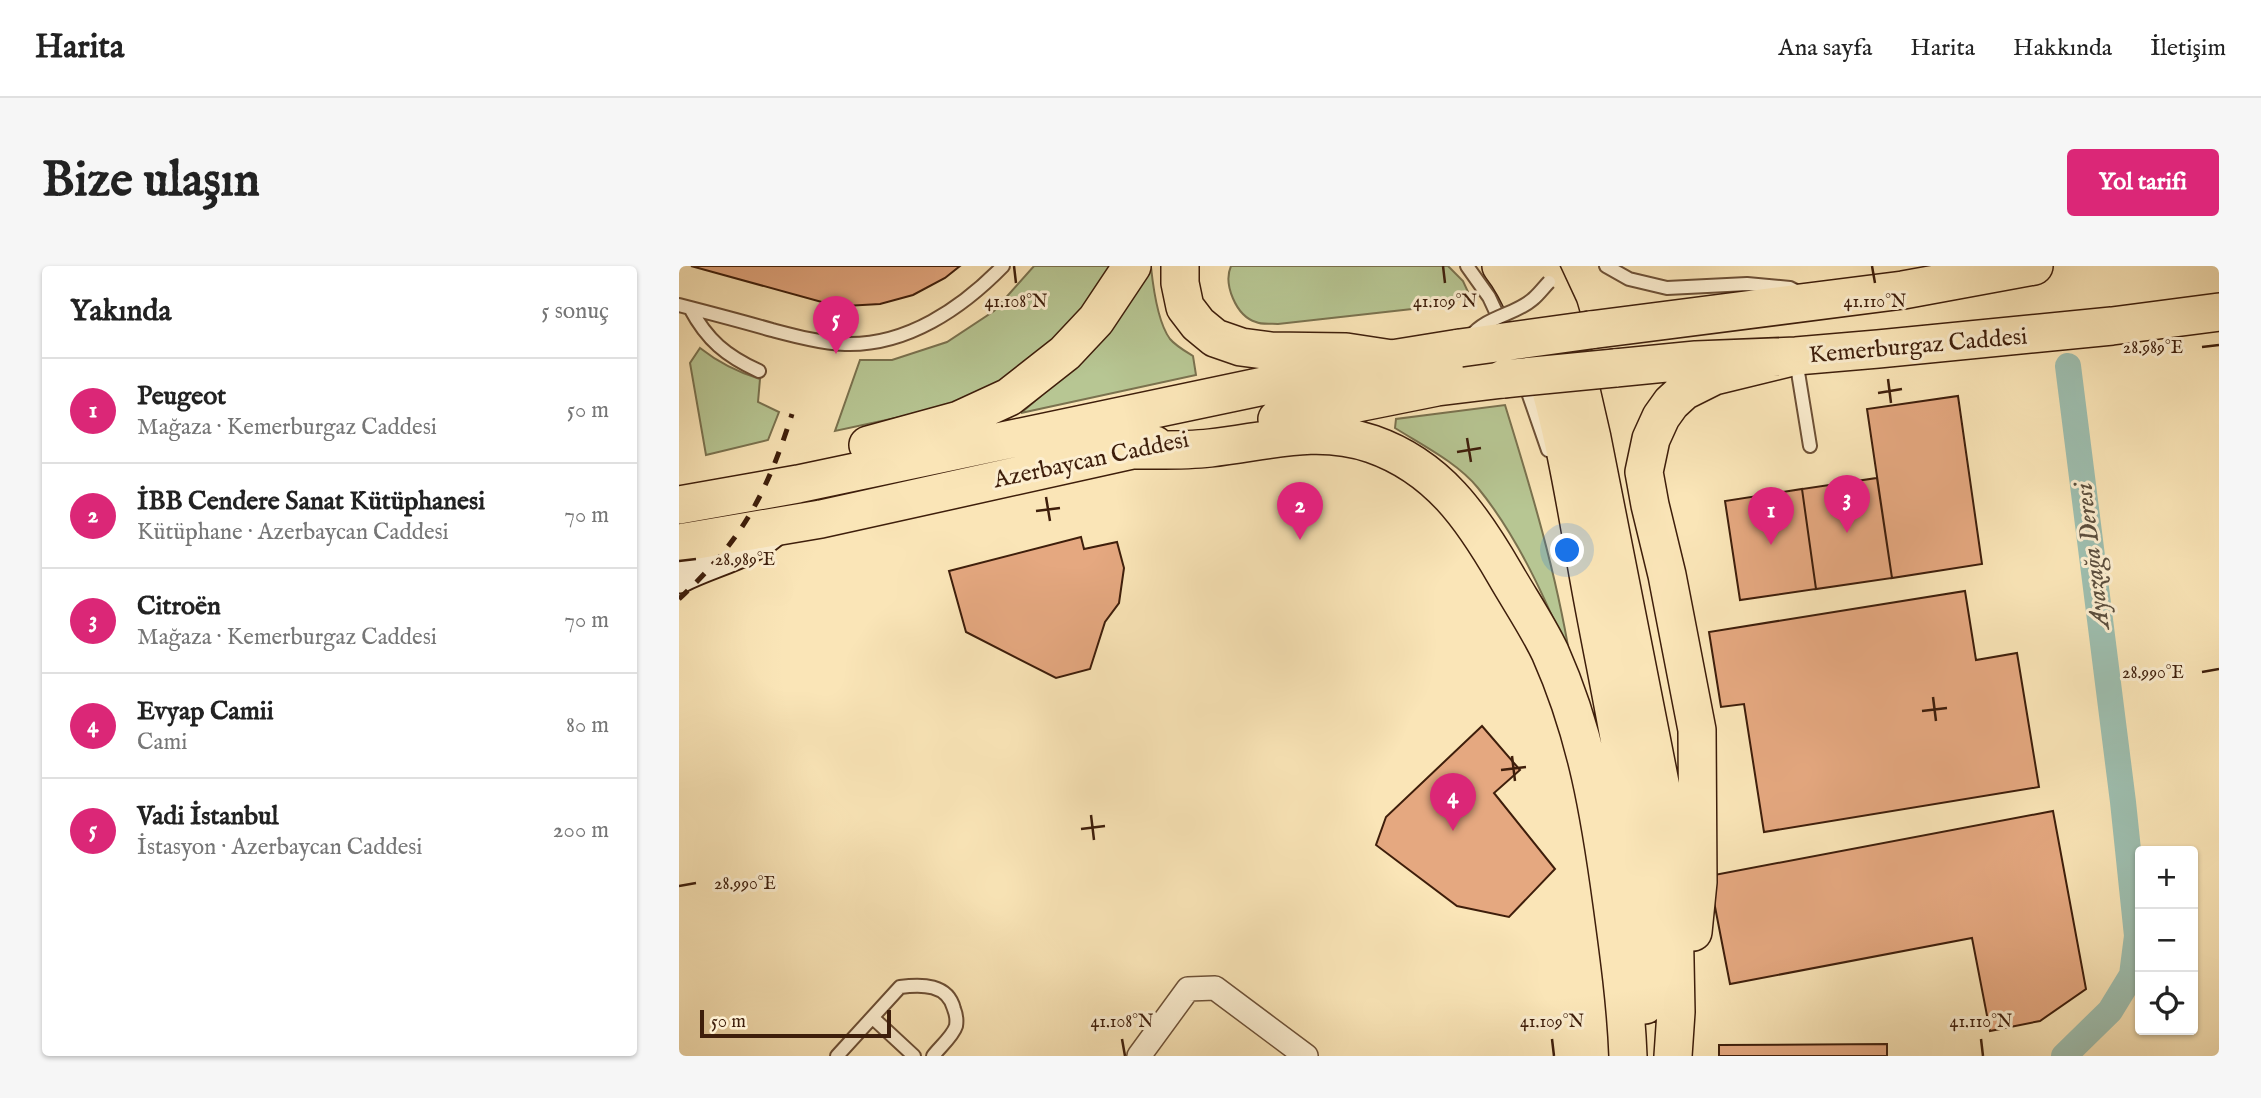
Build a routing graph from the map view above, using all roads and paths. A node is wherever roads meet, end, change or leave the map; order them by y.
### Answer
1 (1003, 266) edge
2 (1132, 266) edge
3 (1181, 266) edge
4 (1467, 266) edge
5 (1501, 266) edge
6 (1606, 266) edge
7 (2034, 266) edge
8 (1554, 267) edge
9 (1544, 274) edge
10 (1818, 302) junction
11 (684, 306) edge
12 (2219, 312) edge
13 (1460, 348) junction
14 (1796, 356) junction
15 (1392, 359) junction
16 (1512, 364) junction
17 (759, 371) dead end
18 (1810, 446) dead end
19 (1131, 450) junction
20 (798, 484) junction
21 (679, 505) edge
22 (776, 527) junction
23 (679, 543) edge
24 (679, 576) edge
25 (1593, 600) junction
26 (1676, 1012) junction
27 (873, 1018) junction
28 (837, 1056) edge
29 (914, 1056) edge
30 (933, 1056) edge
31 (1139, 1056) edge
32 (1305, 1056) edge
33 (1628, 1056) edge
34 (1644, 1056) edge
35 (1673, 1056) edge

1 - 11 lane
2 - 20 main road
3 - 15 main road
4 - 16 lane
5 - 25 main road
6 - 10 lane
7 - 10 main road
8 - 9 lane
9 - 13 lane, bridge
9 - 26 main road
10 - 13 main road, Azerbaycan Caddesi, bridge
11 - 17 lane
12 - 14 main road, Kemerburgaz Caddesi
13 - 15 main road, Azerbaycan Caddesi
14 - 16 main road, Kemerburgaz Caddesi, bridge
14 - 18 lane
14 - 26 main road
15 - 20 main road, Azerbaycan Caddesi
16 - 19 main road, Azerbaycan Caddesi
16 - 25 lane
19 - 22 main road, Azerbaycan Caddesi
19 - 33 main road
20 - 21 main road, Azerbaycan Caddesi
22 - 23 main road, Azerbaycan Caddesi
22 - 24 street
25 - 34 main road
26 - 35 main road
27 - 28 lane
27 - 29 lane
27 - 30 lane
31 - 32 street

